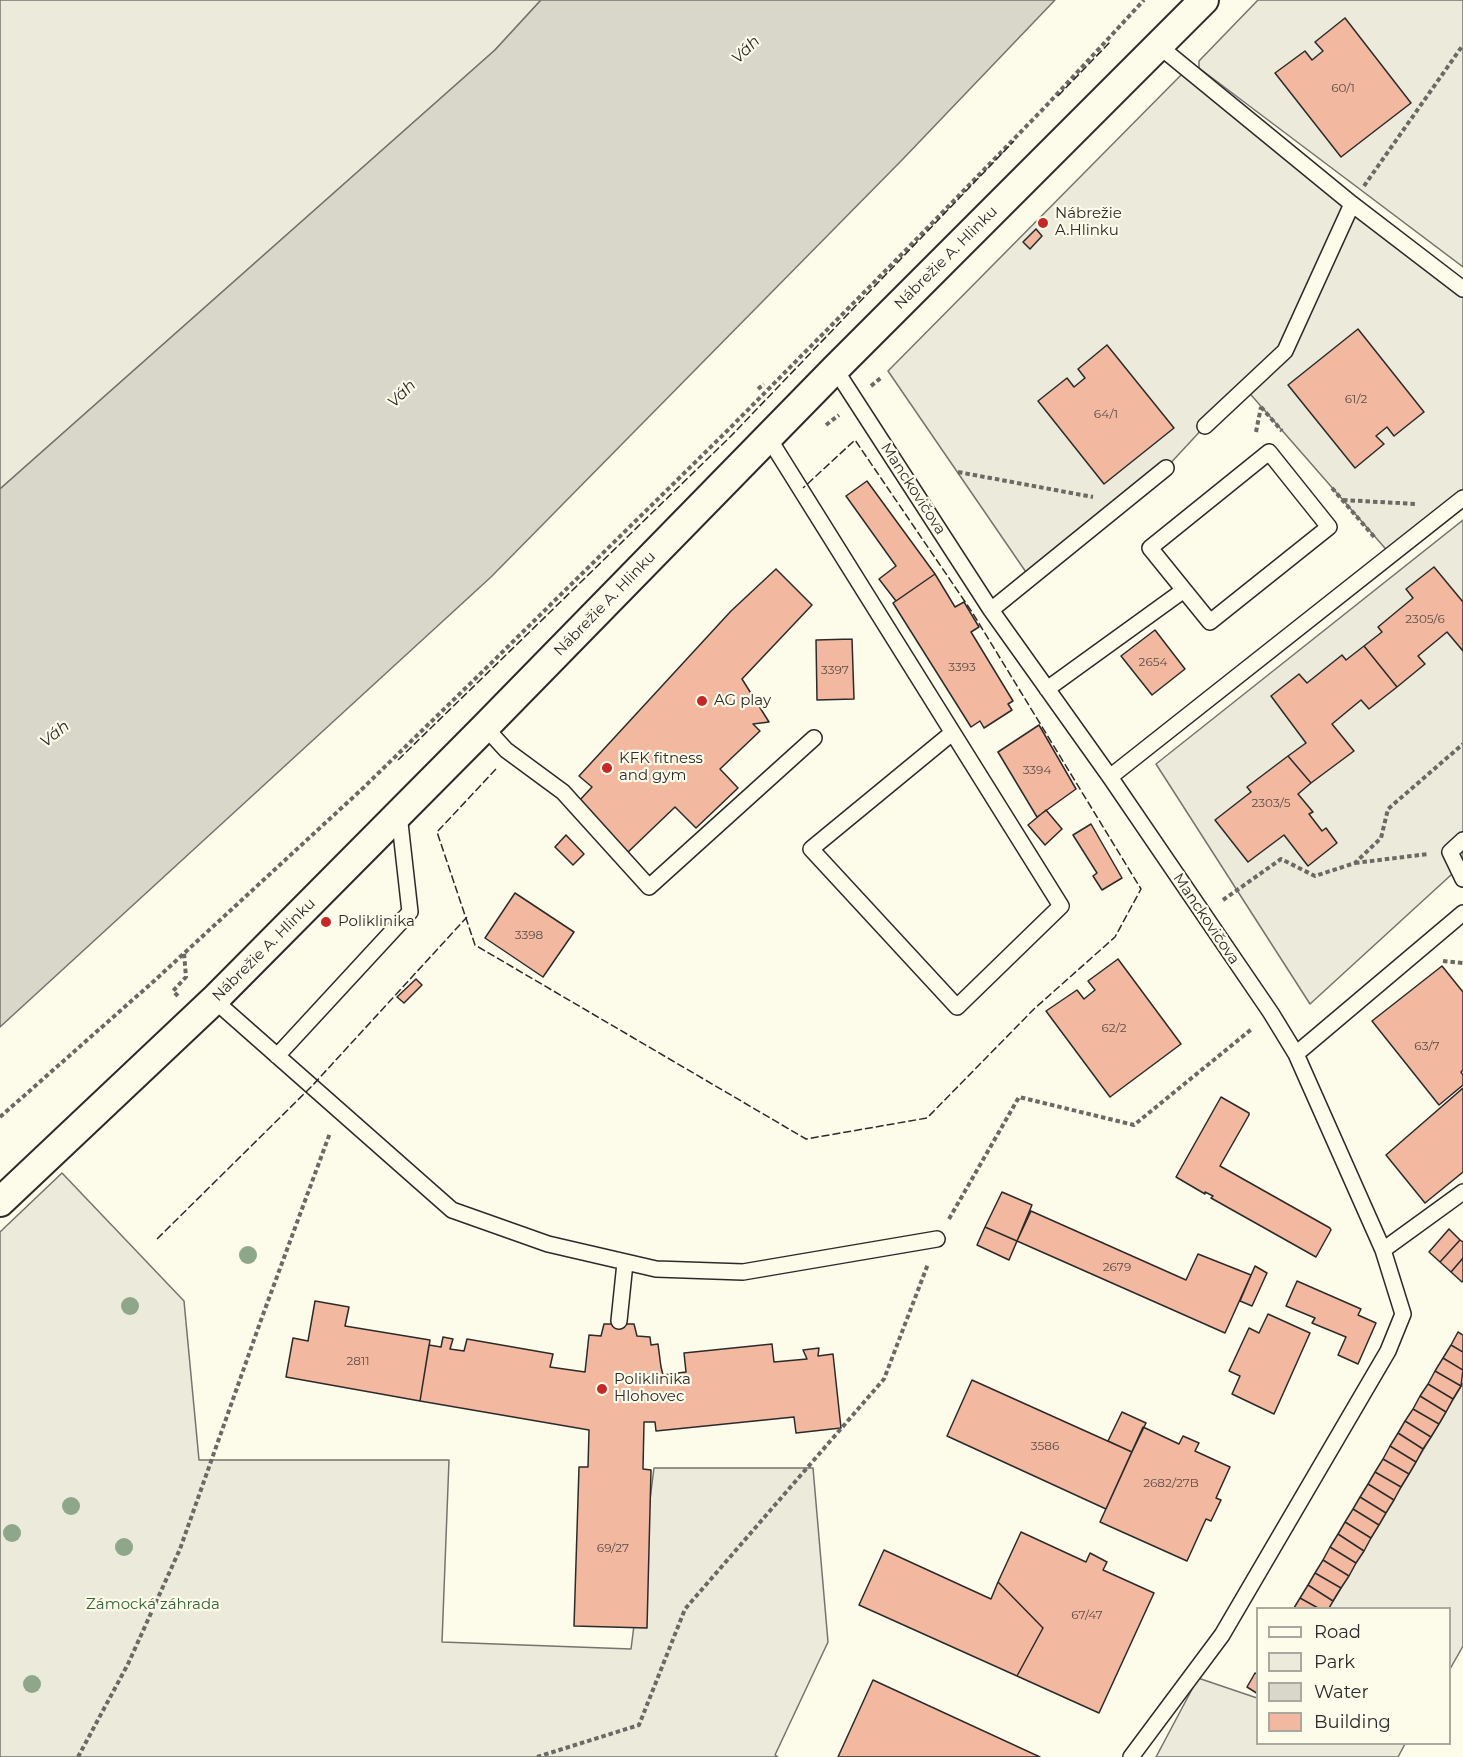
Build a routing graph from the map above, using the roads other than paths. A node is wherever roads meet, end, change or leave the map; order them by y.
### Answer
1 (1204, 0) edge
2 (1159, 46) junction
3 (1352, 204) junction
4 (1463, 289) edge
5 (835, 369) junction
6 (1205, 426) dead end
7 (768, 437) junction
8 (1166, 468) dead end
9 (1458, 502) edge
10 (1184, 590) junction
11 (991, 610) junction
12 (1047, 689) junction
13 (485, 728) junction
14 (952, 733) junction
15 (814, 738) dead end
16 (1110, 777) junction
17 (399, 814) junction
18 (1463, 840) edge
19 (1463, 879) edge
20 (1463, 913) edge
21 (214, 1000) junction
22 (1296, 1054) junction
23 (277, 1056) junction
24 (1463, 1192) edge
25 (0, 1202) edge
26 (937, 1239) road end
27 (1383, 1250) junction
28 (625, 1263) junction
29 (619, 1322) dead end
30 (1131, 1757) edge

1 - 2 street, Nábrežie A. Hlinku
2 - 3 lane
2 - 5 street, Nábrežie A. Hlinku
3 - 4 lane
3 - 6 lane
5 - 7 street, Nábrežie A. Hlinku
5 - 11 lane, Manckovičova
7 - 13 street, Nábrežie A. Hlinku
7 - 14 lane
8 - 11 lane
9 - 16 lane
10 - 10 lane
10 - 12 lane
11 - 12 lane, Manckovičova
12 - 16 lane, Manckovičova
13 - 15 lane
13 - 17 street, Nábrežie A. Hlinku
14 - 14 lane
16 - 22 lane, Manckovičova
17 - 21 street, Nábrežie A. Hlinku
17 - 23 lane
18 - 19 lane
20 - 22 lane
21 - 23 lane
21 - 25 street, Nábrežie A. Hlinku
22 - 27 lane, Manckovičova
23 - 28 lane
24 - 27 lane
26 - 28 lane
27 - 30 lane, Manckovičova
28 - 29 lane

